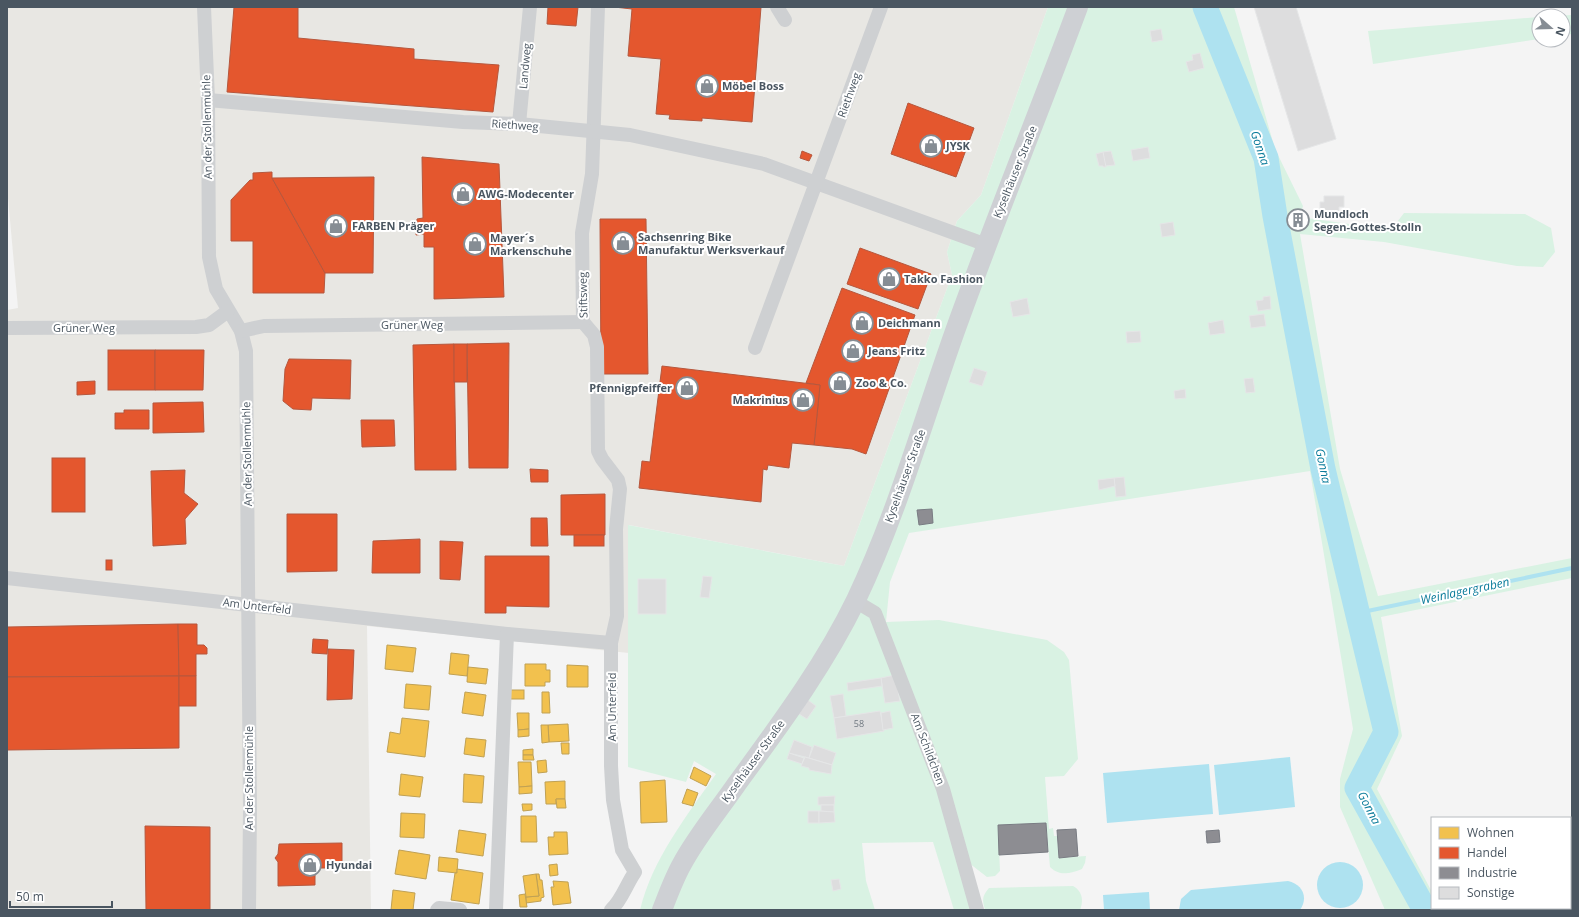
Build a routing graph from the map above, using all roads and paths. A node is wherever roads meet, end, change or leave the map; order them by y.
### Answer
1 (204, 7) edge
2 (530, 7) edge
3 (598, 7) edge
4 (777, 7) edge
5 (881, 7) edge
6 (1078, 7) edge
7 (785, 20) dead end
8 (208, 100) junction
9 (519, 124) junction
10 (594, 132) junction
11 (817, 183) junction
12 (987, 245) junction
13 (228, 311) junction
14 (582, 322) junction
15 (7, 328) edge
16 (241, 331) junction
17 (755, 348) dead end
18 (7, 578) edge
19 (855, 601) junction
20 (248, 605) junction
21 (507, 634) junction
22 (611, 643) junction
23 (249, 910) edge
24 (436, 910) edge
25 (460, 910) edge
26 (496, 910) edge
27 (611, 910) edge
28 (662, 910) edge
29 (977, 910) edge

1 - 8 street, An der Stollenmühle
2 - 9 street, Landweg
3 - 10 street, Stiftsweg
4 - 7 street
5 - 11 street, Riethweg
6 - 12 main road, Kyselhäuser Straße
8 - 9 street, Riethweg
8 - 13 street, An der Stollenmühle
9 - 10 street, Riethweg
10 - 11 street, Riethweg
10 - 14 street, Stiftsweg
11 - 12 street, Riethweg
11 - 17 street, Riethweg
12 - 19 main road, Kyselhäuser Straße
13 - 15 street, Grüner Weg
13 - 16 street, An der Stollenmühle
14 - 16 street, Grüner Weg
14 - 22 street, Stiftsweg
16 - 20 street, An der Stollenmühle
18 - 20 street, Am Unterfeld
19 - 28 main road, Kyselhäuser Straße
19 - 29 street, Am Schildchen
20 - 21 street, Am Unterfeld
20 - 23 street, An der Stollenmühle
21 - 22 street, Am Unterfeld
21 - 26 street
22 - 27 street, Am Unterfeld
24 - 25 street

